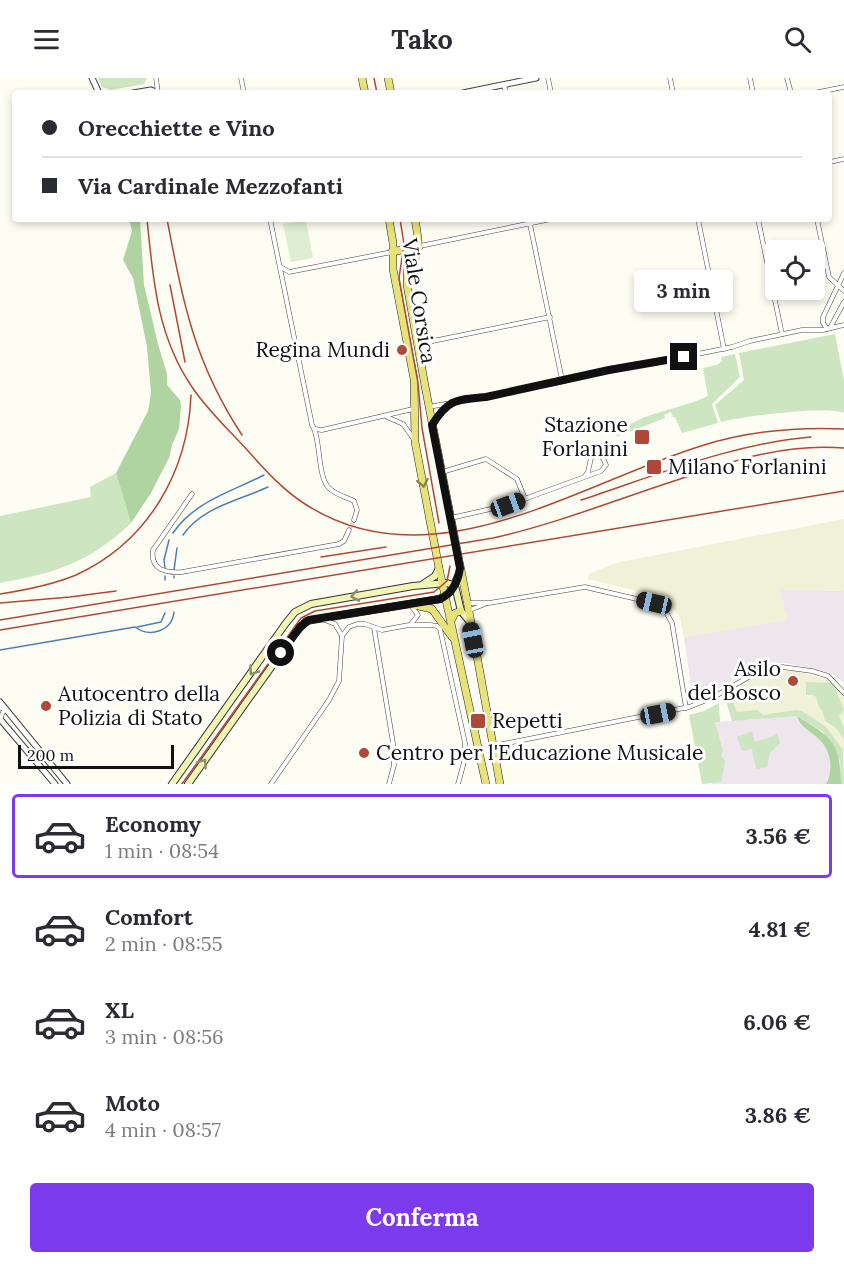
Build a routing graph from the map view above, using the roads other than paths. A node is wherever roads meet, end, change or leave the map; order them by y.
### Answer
1 (537, 78) edge
2 (504, 85) junction
3 (844, 87) edge
4 (478, 90) edge
5 (505, 90) edge
6 (829, 90) edge
7 (271, 222) edge
8 (389, 222) edge
9 (415, 222) edge
10 (526, 222) edge
11 (530, 222) edge
12 (699, 222) edge
13 (759, 222) edge
14 (818, 222) edge
15 (419, 246) junction
16 (405, 249) junction
17 (392, 252) junction
18 (279, 263) junction
19 (289, 272) junction
20 (407, 273) junction
21 (844, 273) edge
22 (283, 283) junction
23 (838, 286) junction
24 (844, 291) edge
25 (844, 302) edge
26 (843, 309) edge
27 (549, 317) junction
28 (844, 325) edge
29 (828, 329) junction
30 (782, 334) junction
31 (417, 344) junction
32 (724, 349) junction
33 (564, 381) junction
34 (451, 402) junction
35 (429, 407) junction
36 (414, 409) junction
37 (383, 417) junction
38 (432, 425) junction
39 (315, 429) junction
40 (415, 442) junction
41 (441, 472) junction
42 (585, 476) junction
43 (192, 494) dead end
44 (525, 499) junction
45 (450, 518) junction
46 (354, 519) dead end
47 (348, 532) tunnel mouth
48 (460, 566) junction
49 (439, 568) junction
50 (442, 583) junction
51 (413, 586) junction
52 (455, 586) junction
53 (445, 596) junction
54 (410, 604) junction
55 (466, 608) junction
56 (369, 610) junction
57 (319, 618) junction
58 (451, 621) junction
59 (364, 624) junction
60 (409, 625) junction
61 (372, 627) junction
62 (342, 636) junction
63 (459, 656) junction
64 (844, 693) edge
65 (0, 702) edge
66 (469, 704) junction
67 (2, 708) edge
68 (686, 708) junction
69 (0, 719) edge
70 (493, 746) junction
71 (55, 784) edge
72 (67, 784) edge
73 (172, 784) edge
74 (188, 784) edge
75 (271, 784) edge
76 (389, 784) edge
77 (458, 784) edge
78 (486, 784) edge
79 (500, 784) edge

1 - 2 street
2 - 4 street
2 - 5 street
3 - 6 street
7 - 18 street
8 - 17 main road, Viale Corsica
9 - 15 main road, Viale Corsica
10 - 15 street
11 - 27 street
12 - 32 street
13 - 30 street
14 - 23 street
15 - 16 main road
15 - 20 main road, Viale Corsica
16 - 17 main road
16 - 20 main road, Viale Corsica
17 - 19 street
17 - 36 main road, Viale Corsica
18 - 19 street
18 - 22 street
19 - 22 street
20 - 31 main road, Viale Corsica
21 - 23 street
22 - 39 street
23 - 24 street
23 - 29 street
25 - 26 street
26 - 29 street
27 - 31 street
27 - 33 street
28 - 29 street
29 - 30 street
30 - 32 street
31 - 35 main road, Viale Corsica
32 - 33 street
33 - 34 street
34 - 35 street
34 - 38 street
35 - 36 main road
35 - 38 main road, Viale Corsica
36 - 37 street
36 - 40 main road, Viale Corsica
37 - 39 street
37 - 40 street
38 - 41 main road
39 - 46 street
40 -> 49 main road
41 - 44 street
41 - 45 main road
42 - 42 street
42 - 44 street
43 - 47 street
44 - 45 street
45 - 48 main road
48 - 52 main road
48 - 55 main road
49 - 50 main road
49 - 51 main road
50 - 51 main road
50 - 52 main road
50 - 53 main road
51 -> 73 main road
52 - 53 main road
52 - 55 main road
53 - 54 main road
53 - 58 main road
54 - 56 main road
54 - 60 street
54 - 63 main road
55 - 58 main road
55 - 68 street
55 - 70 main road
56 - 57 main road
56 - 59 street
57 - 62 street
74 -> 57 main road
58 - 63 main road
59 - 61 street
59 - 62 street
60 - 61 street
60 - 77 street
61 - 76 street
62 - 75 street
63 - 66 main road
64 - 68 street
65 - 67 street
66 - 70 main road
66 - 78 main road
67 - 69 street
67 - 72 street
68 - 70 street
69 - 71 street
70 - 79 main road

